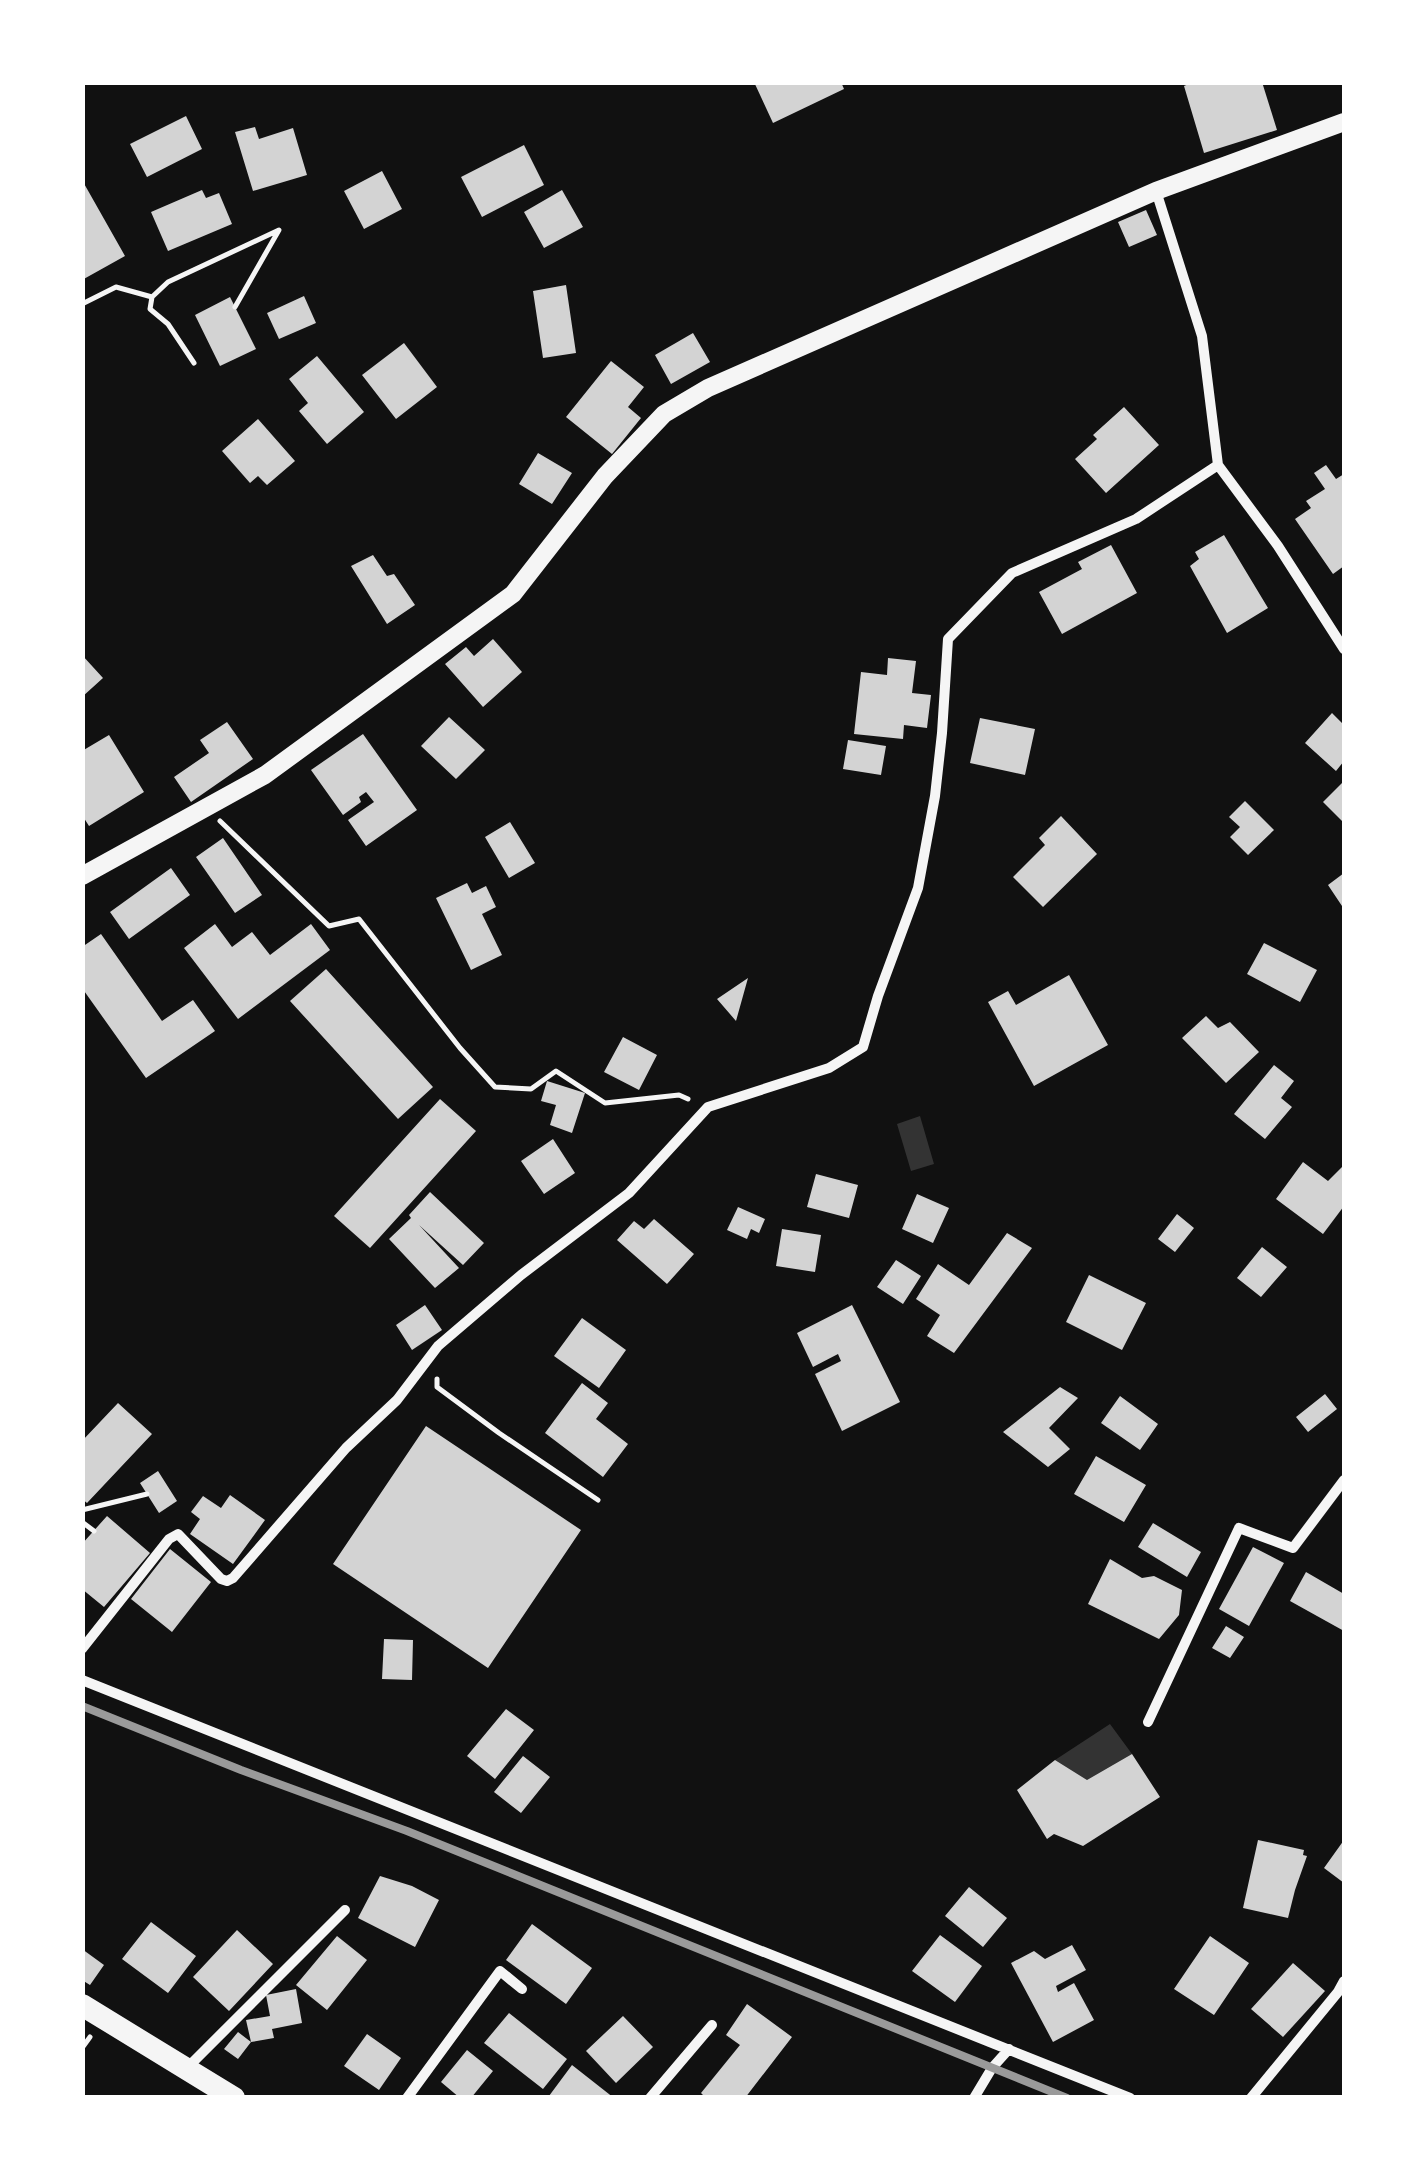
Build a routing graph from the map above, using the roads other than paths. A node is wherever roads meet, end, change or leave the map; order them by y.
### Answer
1 (1344, 122) edge
2 (1156, 191) junction
3 (1218, 465) junction
4 (1344, 649) edge
5 (82, 876) edge
6 (1344, 1480) edge
7 (82, 1649) edge
8 (82, 1680) edge
9 (1148, 1722) dead end
10 (345, 1910) dead end
11 (1344, 1981) edge
12 (522, 1989) dead end
13 (82, 2005) edge
14 (712, 2025) dead end
15 (1009, 2048) junction
16 (186, 2070) junction
17 (234, 2098) edge
18 (408, 2098) edge
19 (650, 2098) edge
20 (974, 2098) edge
21 (1130, 2098) edge
22 (1251, 2098) edge

1 - 2 street
2 - 3 street
2 - 5 street
3 - 4 street
3 - 7 street
6 - 9 street
8 - 15 street
10 - 16 street
11 - 22 street
12 - 18 street
13 - 16 highway
14 - 19 street
15 - 20 street
15 - 21 street
16 - 17 highway

